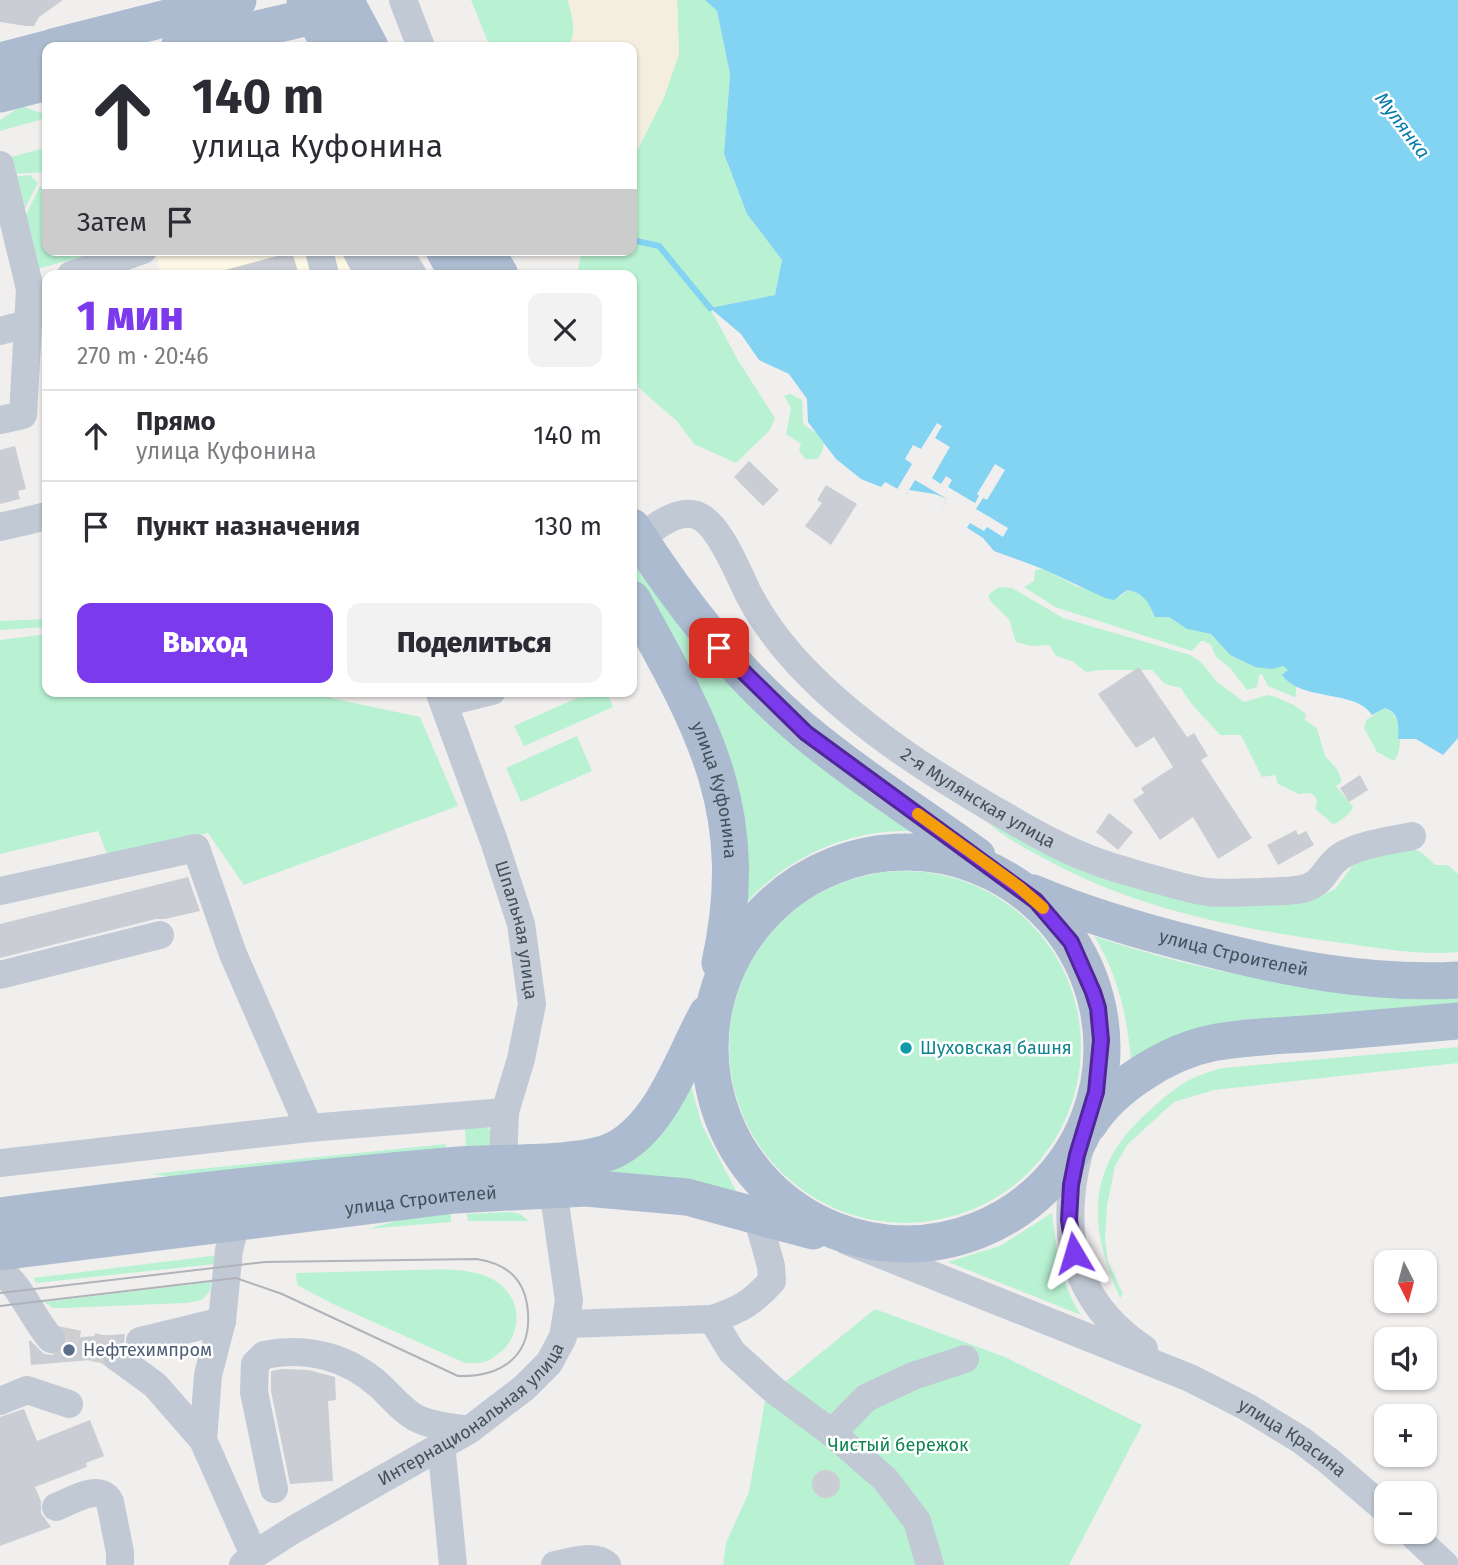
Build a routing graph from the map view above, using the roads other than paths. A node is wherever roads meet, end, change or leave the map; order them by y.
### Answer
1 (238, 0) edge
2 (403, 0) edge
3 (329, 14) edge
4 (73, 42) edge
5 (208, 42) edge
6 (364, 42) edge
7 (419, 42) edge
8 (42, 50) edge
9 (0, 61) edge
10 (42, 83) edge
11 (0, 94) edge
12 (0, 165) edge
13 (126, 256) edge
14 (390, 256) edge
15 (85, 270) edge
16 (379, 270) edge
17 (39, 286) edge
18 (27, 324) junction
19 (0, 331) edge
20 (23, 414) edge
21 (42, 517) edge
22 (0, 527) edge
23 (637, 533) edge
24 (637, 534) edge
25 (637, 608) edge
26 (447, 697) edge
27 (1412, 836) dead end
28 (1014, 883) junction
29 (0, 891) edge
30 (160, 935) dead end
31 (0, 975) edge
32 (1458, 980) edge
33 (712, 1001) junction
34 (1458, 1021) edge
35 (505, 1112) junction
36 (309, 1128) junction
37 (1085, 1131) junction
38 (503, 1162) junction
39 (0, 1163) edge
40 (552, 1189) junction
41 (0, 1216) edge
42 (757, 1216) junction
43 (236, 1223) junction
44 (842, 1239) junction
45 (0, 1251) edge
46 (0, 1271) edge
47 (712, 1319) junction
48 (222, 1321) junction
49 (567, 1324) junction
50 (45, 1333) dead end
51 (140, 1341) tunnel mouth
52 (118, 1358) tunnel mouth
53 (965, 1359) dead end
54 (1190, 1378) junction
55 (0, 1401) edge
56 (69, 1404) dead end
57 (469, 1430) junction
58 (832, 1433) junction
59 (203, 1440) junction
60 (441, 1444) junction
61 (274, 1489) dead end
62 (1374, 1500) edge
63 (56, 1507) dead end
64 (1423, 1544) edge
65 (248, 1560) edge
66 (120, 1565) edge
67 (453, 1565) edge
68 (555, 1565) edge
69 (607, 1565) edge
70 (930, 1565) edge
71 (1445, 1565) edge

1 - 4 main road
2 - 7 street
3 - 5 main road
3 - 6 main road
8 - 9 main road
10 - 11 main road
12 - 17 street
13 - 15 street
14 - 16 street
17 - 18 street
18 - 19 street
18 - 20 street
21 - 22 street
23 - 27 street, 2-я Мулянская улица
24 - 28 main road
25 - 33 main road, улица Куфонина
26 - 35 street, Шпальная улица
28 - 32 main road, улица Строителей
28 - 33 main road
28 - 37 main road
29 - 36 street
30 - 31 street
33 - 38 main road, улица Строителей
33 - 44 main road
34 - 37 main road
35 - 36 street
35 - 38 street, Шпальная улица
36 - 39 street
37 - 44 main road, улица Строителей
37 - 54 street
38 - 41 main road, улица Строителей
40 - 42 main road, улица Строителей
40 - 43 main road, улица Строителей
40 - 49 street, Интернациональная улица
42 - 44 main road, улица Строителей
42 - 47 street
43 - 45 main road, улица Строителей
43 - 48 street
44 - 54 street
46 - 50 street
47 - 49 street
47 - 58 street
48 - 51 street
48 - 59 street
49 - 57 street, Интернациональная улица
52 - 59 street
53 - 58 street
54 - 62 street, улица Красина
55 - 56 street
57 - 60 street, Интернациональная улица
57 - 61 street
58 - 70 street
59 - 65 street
60 - 65 street, Интернациональная улица
60 - 67 street
63 - 66 street
64 - 71 street
68 - 69 street

